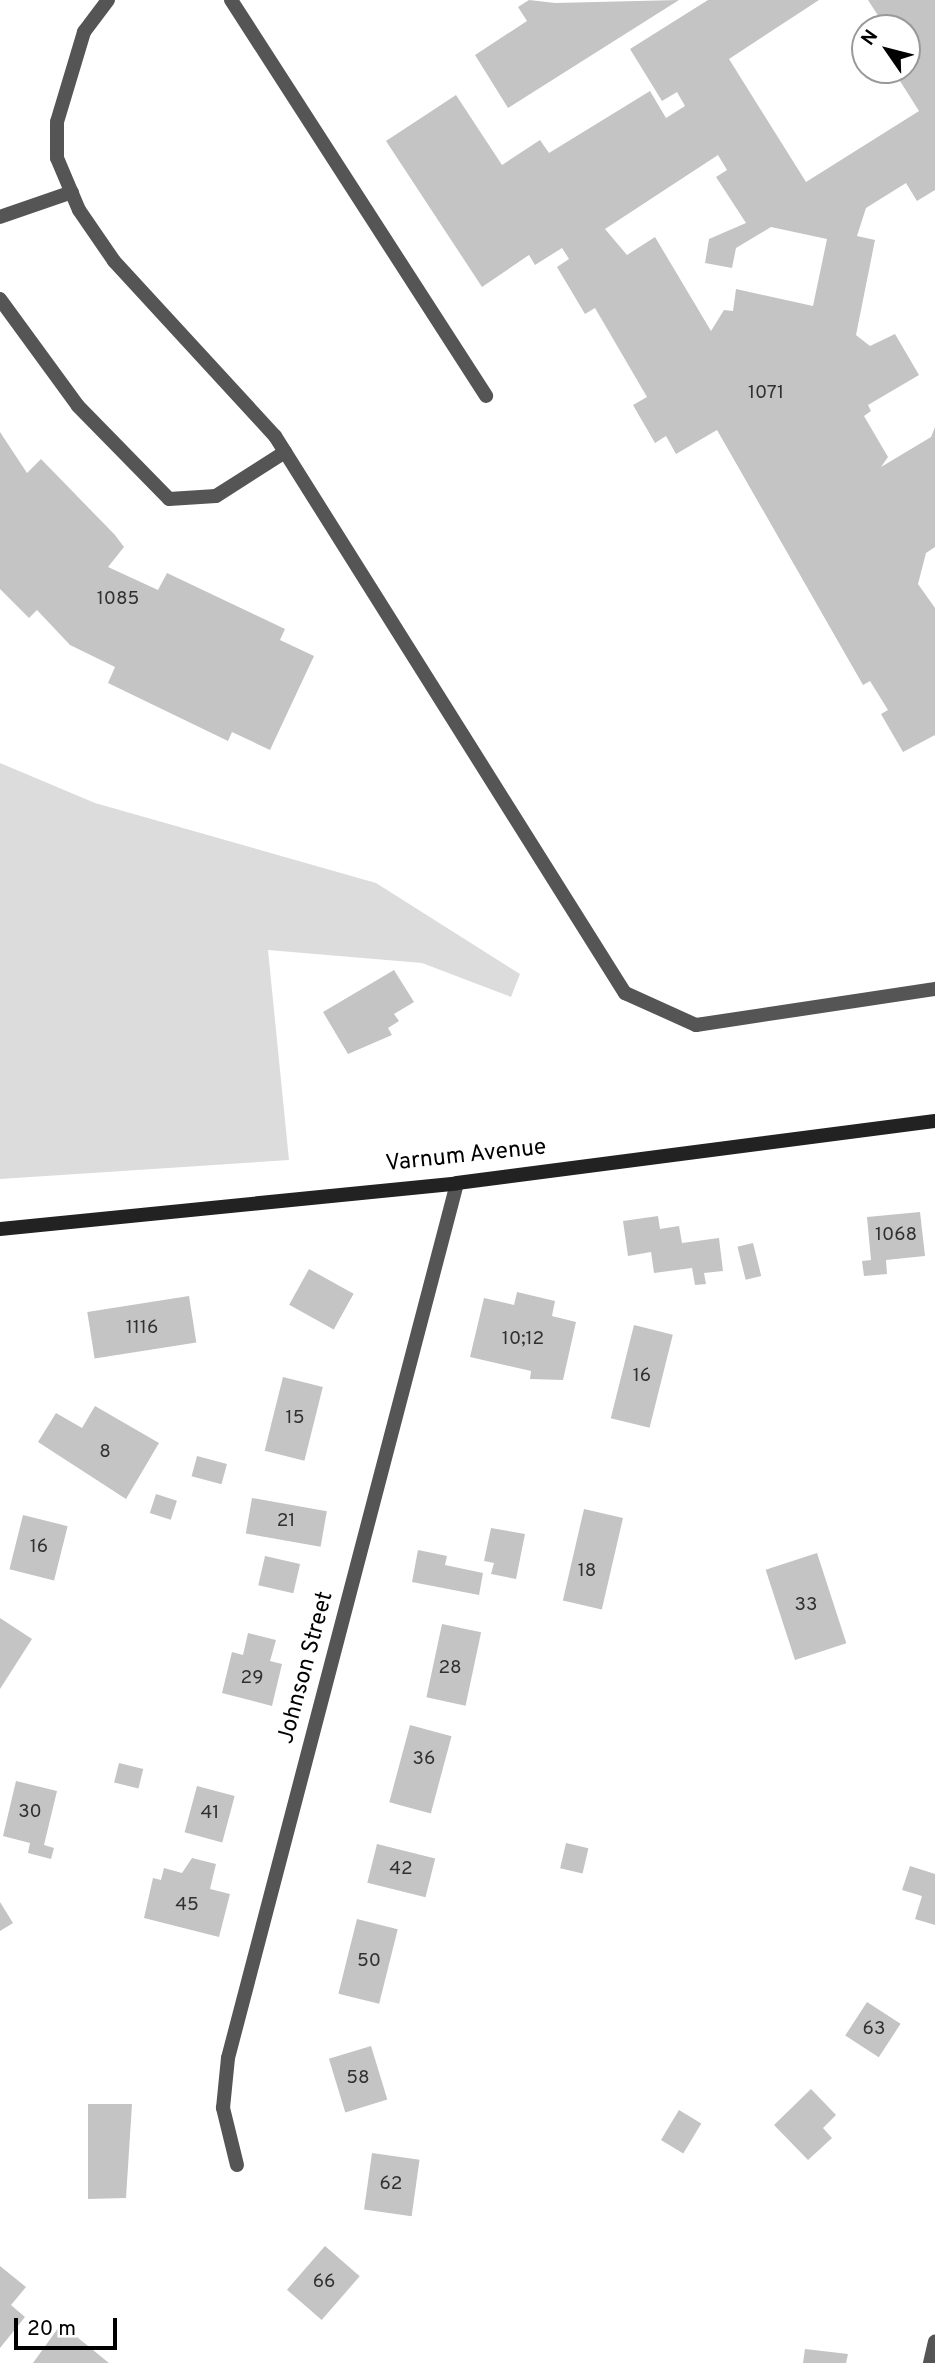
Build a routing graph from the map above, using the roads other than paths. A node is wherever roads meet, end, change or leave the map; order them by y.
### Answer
1 (108, 0) edge
2 (232, 0) edge
3 (72, 192) junction
4 (0, 217) edge
5 (0, 299) edge
6 (486, 396) dead end
7 (285, 452) junction
8 (935, 989) edge
9 (935, 1121) edge
10 (457, 1183) junction
11 (0, 1229) edge
12 (237, 2165) dead end
13 (935, 2342) edge
14 (930, 2363) edge

1 - 3 street
2 - 6 street
3 - 4 street
3 - 7 street
5 - 7 street
7 - 8 street
9 - 10 main road, Varnum Avenue
10 - 11 main road, Varnum Avenue
10 - 12 street, Johnson Street
13 - 14 street

